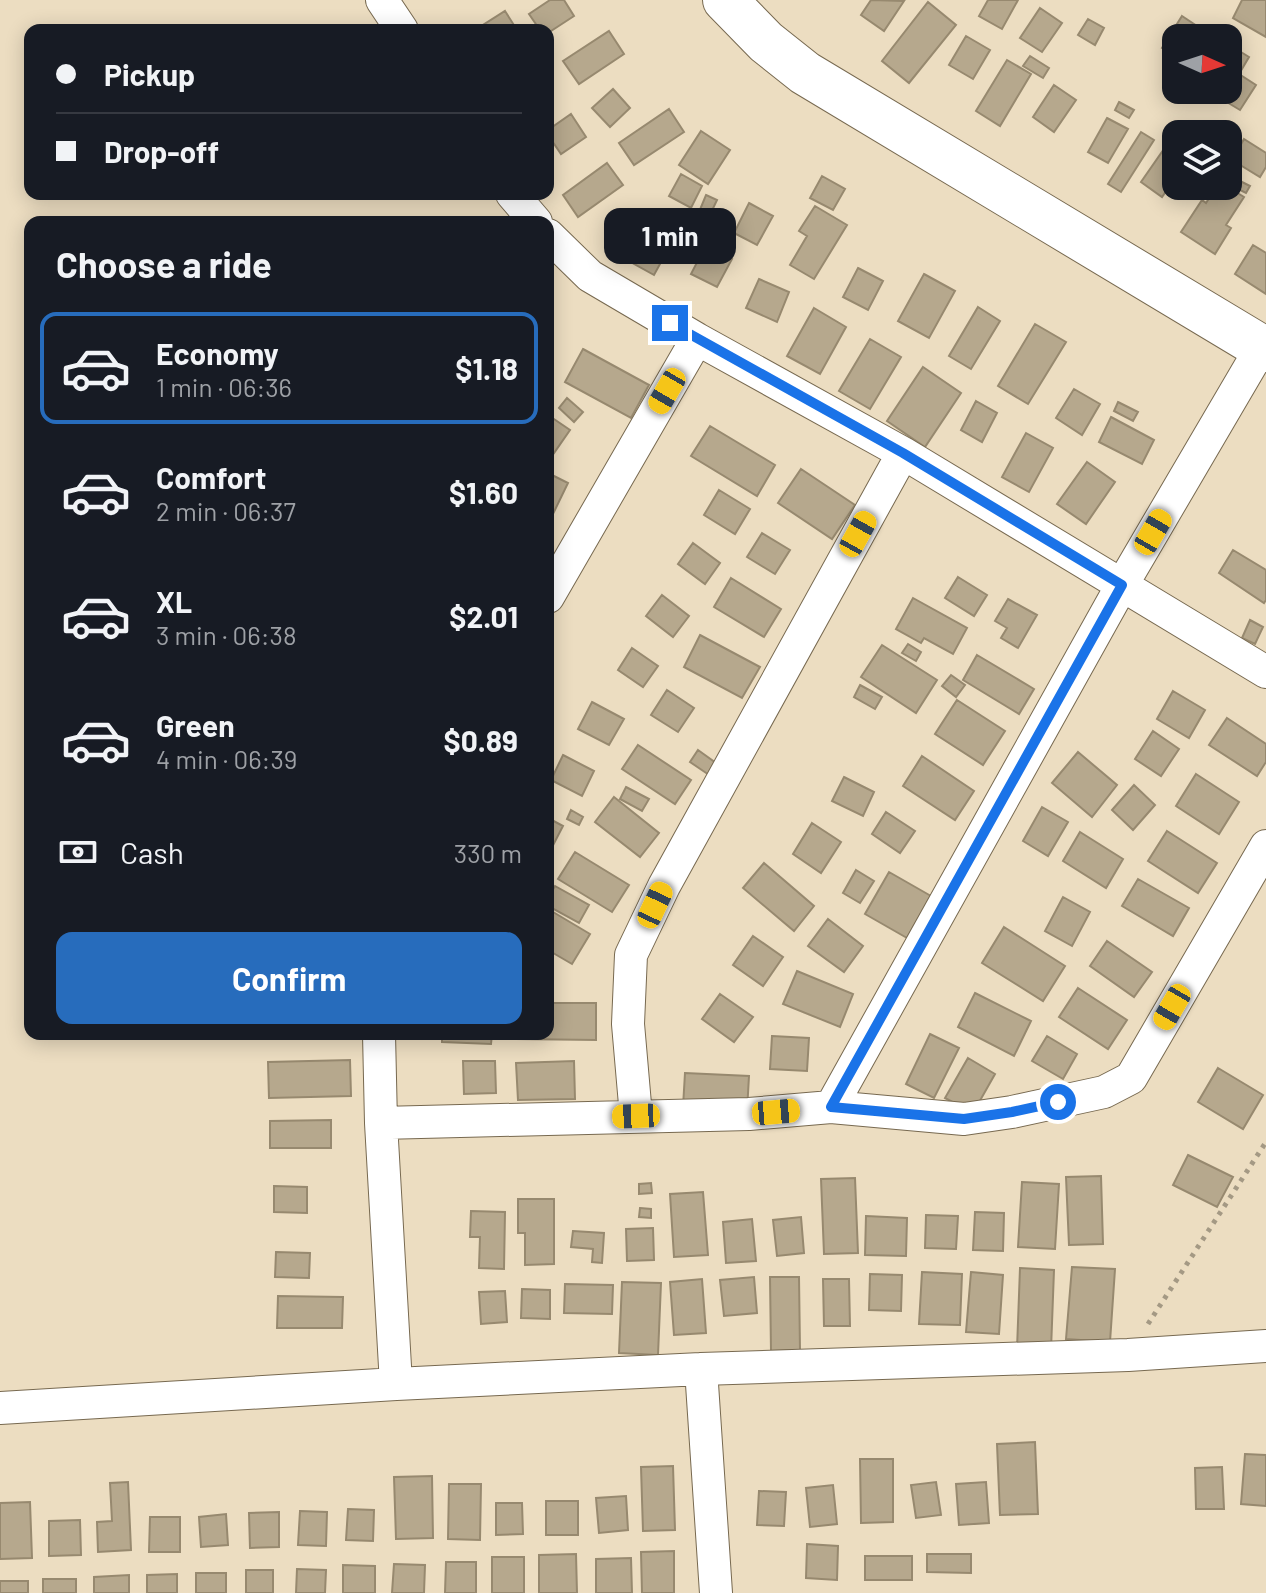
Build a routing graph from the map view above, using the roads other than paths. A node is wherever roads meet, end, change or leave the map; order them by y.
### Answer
1 (382, 0) edge
2 (725, 0) edge
3 (398, 24) edge
4 (517, 200) edge
5 (531, 216) edge
6 (554, 241) edge
7 (697, 339) junction
8 (1264, 349) edge
9 (903, 453) junction
10 (1122, 585) junction
11 (554, 587) edge
12 (1266, 672) edge
13 (1266, 846) edge
14 (379, 1040) edge
15 (831, 1107) junction
16 (636, 1116) junction
17 (381, 1123) junction
18 (1266, 1346) edge
19 (701, 1369) junction
20 (396, 1384) junction
21 (0, 1408) edge
22 (716, 1593) edge

1 - 3 street
2 - 8 street
4 - 5 street
6 - 7 street
7 - 9 street
7 - 11 street
8 - 10 street
9 - 10 street
9 - 16 street
10 - 12 street
10 - 15 street
13 - 15 street
14 - 17 street
15 - 16 street
16 - 17 street
17 - 20 street
18 - 19 street
19 - 20 street
19 - 22 street
20 - 21 street

